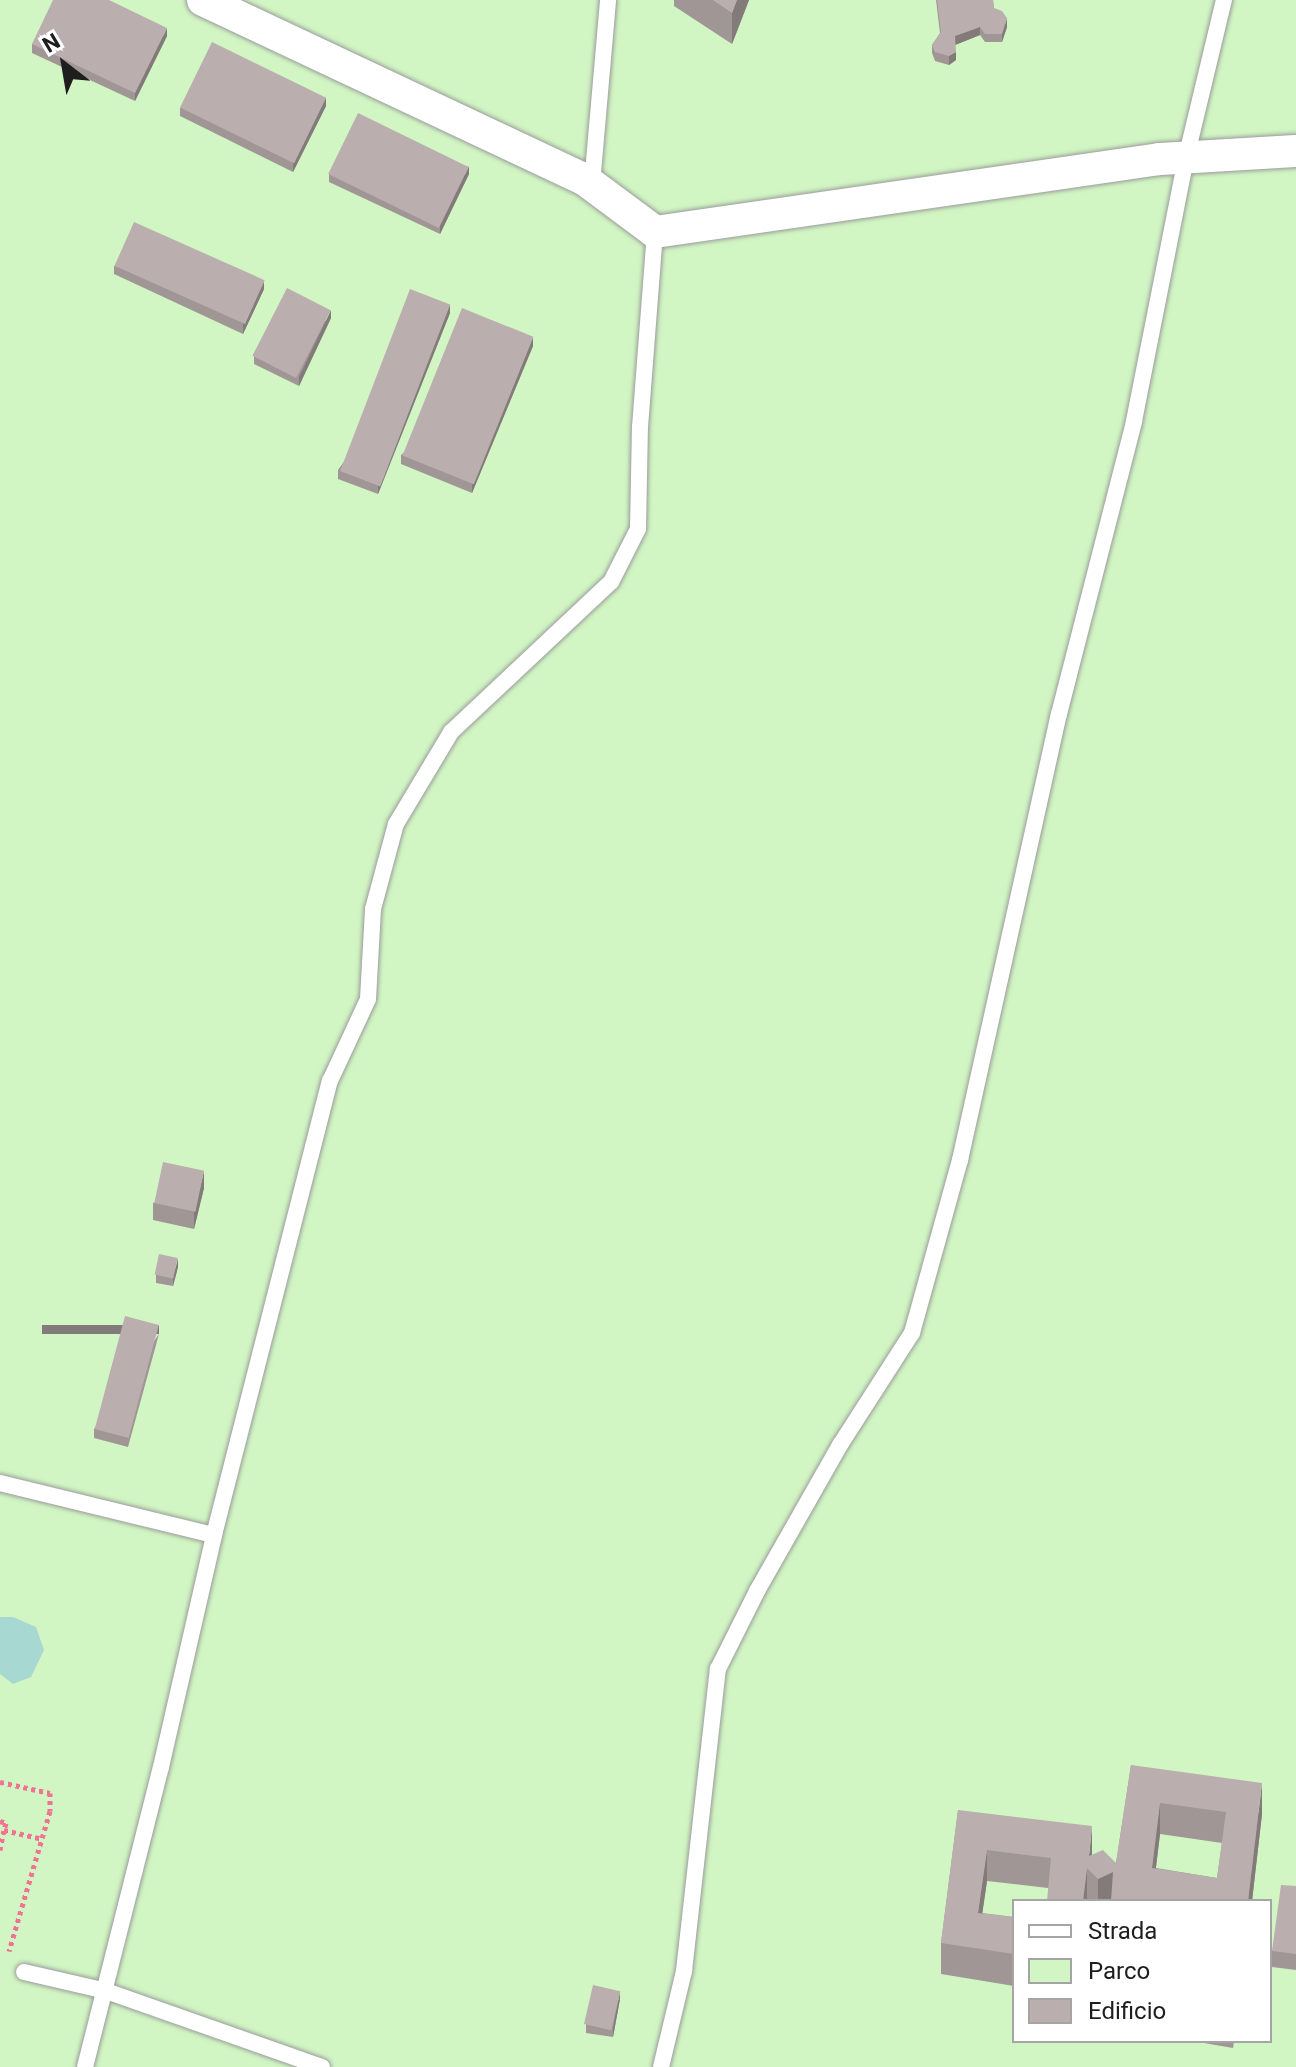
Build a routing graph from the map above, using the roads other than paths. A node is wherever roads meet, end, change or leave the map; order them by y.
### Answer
1 (203, 0) edge
2 (1224, 0) edge
3 (606, 8) edge
4 (1296, 151) edge
5 (1186, 158) junction
6 (592, 184) junction
7 (655, 232) junction
8 (0, 1483) edge
9 (214, 1535) junction
10 (24, 1972) dead end
11 (106, 1991) junction
12 (85, 2067) edge
13 (322, 2067) edge
14 (661, 2067) edge

1 - 6 street
2 - 5 lane
3 - 6 lane
4 - 5 street
5 - 7 street
5 - 14 lane
6 - 7 street
7 - 9 lane
8 - 9 lane
9 - 11 lane
10 - 11 lane
11 - 12 lane
11 - 13 lane

